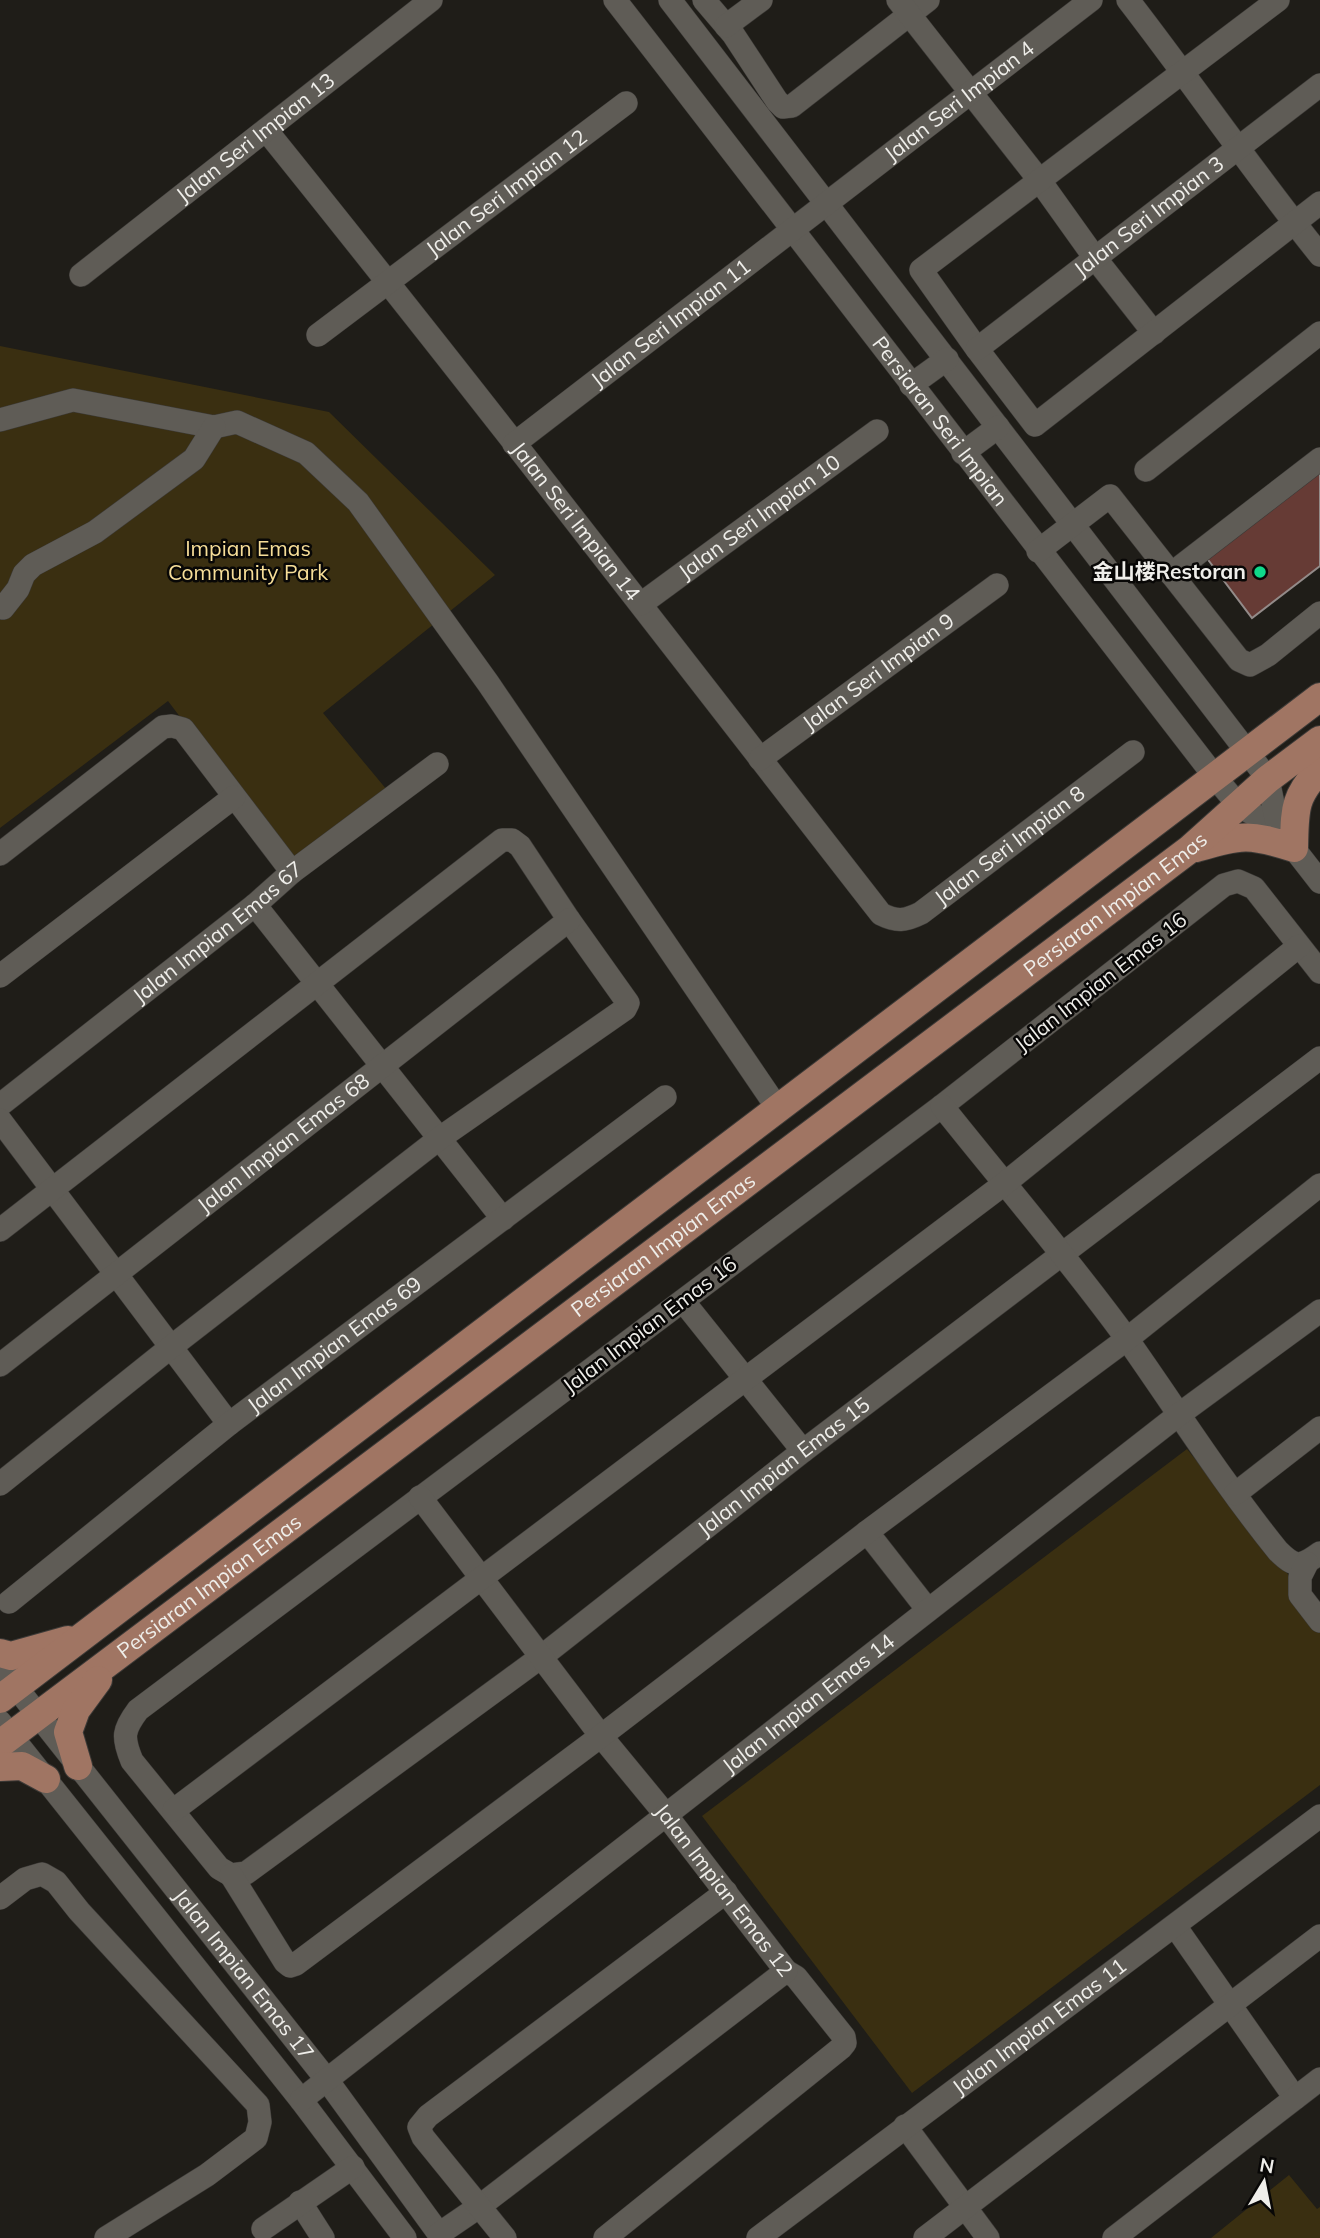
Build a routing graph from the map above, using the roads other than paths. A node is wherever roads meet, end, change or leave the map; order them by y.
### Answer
1 (431, 0) edge
2 (615, 0) edge
3 (670, 0) edge
4 (704, 0) edge
5 (761, 0) edge
6 (928, 0) edge
7 (1091, 0) edge
8 (1128, 0) edge
9 (1278, 0) edge
10 (903, 7) edge
11 (726, 26) junction
12 (1184, 72) junction
13 (1320, 85) edge
14 (970, 93) junction
15 (626, 103) dead end
16 (266, 130) junction
17 (1237, 149) junction
18 (1040, 181) junction
19 (827, 201) junction
20 (1320, 203) edge
21 (1294, 223) junction
22 (792, 228) junction
23 (1320, 255) edge
24 (1095, 258) junction
25 (81, 275) dead end
26 (389, 282) junction
27 (1154, 333) junction
28 (1320, 333) edge
29 (318, 335) dead end
30 (977, 349) junction
31 (947, 359) junction
32 (911, 385) junction
33 (0, 420) edge
34 (214, 427) junction
35 (998, 427) junction
36 (877, 431) dead end
37 (514, 444) junction
38 (963, 453) junction
39 (1320, 459) edge
40 (1146, 470) dead end
41 (1073, 524) junction
42 (1038, 551) junction
43 (1171, 574) junction
44 (998, 585) dead end
45 (641, 604) junction
46 (4, 608) dead end
47 (1320, 613) edge
48 (1320, 697) edge
49 (1320, 740) edge
50 (1133, 752) dead end
51 (1247, 752) junction
52 (760, 759) junction
53 (438, 764) dead end
54 (1320, 769) edge
55 (1215, 777) junction
56 (1268, 779) junction
57 (234, 797) junction
58 (1239, 806) junction
59 (1286, 838) junction
60 (1189, 849) junction
61 (0, 854) edge
62 (292, 873) junction
63 (1320, 883) edge
64 (255, 905) junction
65 (881, 914) joint
66 (569, 920) junction
67 (1299, 946) junction
68 (1320, 972) edge
69 (0, 976) edge
70 (318, 984) junction
71 (1320, 1058) edge
72 (382, 1066) junction
73 (665, 1097) dead end
74 (0, 1105) edge
75 (942, 1106) junction
76 (778, 1109) junction
77 (0, 1120) edge
78 (440, 1138) junction
79 (1004, 1184) junction
80 (1320, 1185) edge
81 (54, 1191) junction
82 (503, 1219) junction
83 (0, 1230) edge
84 (1063, 1255) junction
85 (117, 1276) junction
86 (683, 1301) junction
87 (1320, 1311) edge
88 (1126, 1339) junction
89 (171, 1347) junction
90 (0, 1365) edge
91 (746, 1379) junction
92 (1177, 1416) junction
93 (229, 1424) junction
94 (1320, 1428) edge
95 (803, 1451) junction
96 (0, 1484) edge
97 (1235, 1494) junction
98 (421, 1497) junction
99 (867, 1532) junction
100 (1313, 1558) edge
101 (481, 1577) junction
102 (9, 1602) dead end
103 (928, 1610) junction
104 (1320, 1621) edge
105 (86, 1635) junction
106 (0, 1653) edge
107 (541, 1657) junction
108 (112, 1660) junction
109 (5, 1684) edge
110 (37, 1715) junction
111 (3, 1734) edge
112 (601, 1736) junction
113 (78, 1766) junction
114 (0, 1767) edge
115 (46, 1779) junction
116 (174, 1810) junction
117 (666, 1815) junction
118 (1320, 1816) edge
119 (238, 1874) junction
120 (726, 1892) junction
121 (0, 1898) edge
122 (1175, 1926) junction
123 (1320, 1936) edge
124 (786, 1971) junction
125 (1230, 2006) junction
126 (1320, 2079) edge
127 (327, 2080) junction
128 (1295, 2098) junction
129 (301, 2100) junction
130 (905, 2126) junction
131 (353, 2167) junction
132 (300, 2202) junction
133 (481, 2206) junction
134 (965, 2207) junction
135 (263, 2229) dead end
136 (399, 2236) edge
137 (441, 2236) edge
138 (106, 2238) edge
139 (323, 2238) edge
140 (505, 2238) edge
141 (605, 2238) edge
142 (758, 2238) edge
143 (925, 2238) edge
144 (988, 2238) edge
145 (1114, 2238) edge

1 - 16 street, Jalan Seri Impian 13
2 - 22 street, Persiaran Seri Impian
3 - 19 street, Persiaran Seri Impian
4 - 11 street
5 - 11 street
6 - 10 street
7 - 14 street, Jalan Seri Impian 4
8 - 12 street
9 - 12 street
10 - 11 street
10 - 14 street
12 - 17 street
12 - 18 street
13 - 17 street, Jalan Seri Impian 3
14 - 18 street
14 - 19 street, Jalan Seri Impian 4
15 - 26 street, Jalan Seri Impian 12
16 - 25 street, Jalan Seri Impian 13
16 - 26 street, Jalan Seri Impian 14
17 - 21 street
17 - 24 street, Jalan Seri Impian 3
18 - 24 street
18 - 30 street
19 - 22 street, Jalan Seri Impian 11
19 - 31 street, Persiaran Seri Impian
20 - 21 street
21 - 23 street
21 - 27 street
22 - 32 street, Persiaran Seri Impian
22 - 37 street, Jalan Seri Impian 11
24 - 27 street
24 - 30 street, Jalan Seri Impian 3
26 - 29 street, Jalan Seri Impian 12
26 - 37 street, Jalan Seri Impian 14
27 - 30 street
28 - 40 street
31 - 32 street
31 - 35 street, Persiaran Seri Impian
32 - 38 street, Persiaran Seri Impian
33 - 34 street
34 - 46 street
34 - 76 street
35 - 38 street
35 - 41 street, Persiaran Seri Impian
36 - 45 street, Jalan Seri Impian 10
37 - 45 street, Jalan Seri Impian 14
38 - 42 street, Persiaran Seri Impian
39 - 43 street
41 - 42 street
41 - 43 street
41 - 51 street, Persiaran Seri Impian
42 - 55 street, Persiaran Seri Impian
43 - 47 street
44 - 52 street, Jalan Seri Impian 9
45 - 52 street, Jalan Seri Impian 14
48 - 51 main road, Persiaran Impian Emas
49 - 56 main road, Persiaran Impian Emas
50 - 65 street, Jalan Seri Impian 8
51 - 55 main road, Persiaran Impian Emas
51 - 56 street, Persiaran Seri Impian
52 - 65 street, Jalan Seri Impian 14
53 - 62 street, Jalan Impian Emas 67
54 - 59 main road
55 - 58 street, Persiaran Seri Impian
55 - 76 main road, Persiaran Impian Emas
56 - 58 main road, Persiaran Impian Emas
56 - 59 street
57 - 61 street
57 - 62 street
57 - 69 street
58 - 59 street, Persiaran Seri Impian
58 - 60 main road, Persiaran Impian Emas
59 - 60 main road
59 - 63 street
60 - 108 main road, Persiaran Impian Emas
62 - 64 street, Jalan Impian Emas 67
64 - 70 street
64 - 74 street, Jalan Impian Emas 67
66 - 70 street
66 - 72 street, Jalan Impian Emas 68
66 - 78 street
67 - 68 street, Jalan Impian Emas 16
67 - 75 street, Jalan Impian Emas 16
67 - 79 street
70 - 72 street
70 - 81 street
71 - 84 street, Jalan Impian Emas 15
72 - 78 street
72 - 85 street, Jalan Impian Emas 68
73 - 82 street, Jalan Impian Emas 69
75 - 79 street
75 - 86 street, Jalan Impian Emas 16
76 - 105 main road, Persiaran Impian Emas
77 - 81 street
78 - 82 street
78 - 89 street
79 - 84 street
79 - 91 street
80 - 88 street
81 - 83 street
81 - 85 street
82 - 93 street, Jalan Impian Emas 69
84 - 88 street
84 - 95 street, Jalan Impian Emas 15
85 - 89 street
85 - 90 street, Jalan Impian Emas 68
86 - 91 street
86 - 98 street, Jalan Impian Emas 16
87 - 92 street, Jalan Impian Emas 14
88 - 92 street
88 - 99 street
89 - 93 street
89 - 96 street
91 - 95 street
91 - 101 street
92 - 97 street
92 - 103 street, Jalan Impian Emas 14
93 - 102 street, Jalan Impian Emas 69
94 - 97 street
95 - 107 street, Jalan Impian Emas 15
97 - 100 street
98 - 101 street, Jalan Impian Emas 12
98 - 116 street, Jalan Impian Emas 16
99 - 103 street
99 - 112 street
100 - 104 street
101 - 107 street, Jalan Impian Emas 12
101 - 116 street
103 - 117 street, Jalan Impian Emas 14
105 - 106 main road
105 - 109 main road, Persiaran Impian Emas
107 - 112 street, Jalan Impian Emas 12
107 - 119 street, Jalan Impian Emas 15
108 - 110 main road, Persiaran Impian Emas
108 - 113 main road
109 - 110 street, Jalan Impian Emas 17
110 - 111 main road, Persiaran Impian Emas
110 - 113 street, Jalan Impian Emas 17
111 - 115 street, Jalan Impian Emas 17
112 - 117 street, Jalan Impian Emas 12
112 - 119 street, Jalan Impian Emas 16
113 - 127 street, Jalan Impian Emas 17
114 - 115 main road
115 - 129 street, Jalan Impian Emas 17
116 - 119 street, Jalan Impian Emas 16
117 - 120 street, Jalan Impian Emas 12
117 - 127 street, Jalan Impian Emas 14
118 - 122 street, Jalan Impian Emas 11
120 - 124 street, Jalan Impian Emas 12
120 - 133 street
121 - 138 street
122 - 125 street
122 - 130 street, Jalan Impian Emas 11
123 - 125 street
124 - 133 street, Jalan Impian Emas 12
124 - 141 street
125 - 128 street
125 - 134 street
126 - 128 street
127 - 129 street, Jalan Impian Emas 14
127 - 137 street, Jalan Impian Emas 17
128 - 145 street
129 - 131 street, Jalan Impian Emas 17
130 - 134 street
130 - 142 street, Jalan Impian Emas 11
131 - 132 street
131 - 136 street, Jalan Impian Emas 17
132 - 135 street
132 - 139 street
133 - 137 street, Jalan Impian Emas 12
133 - 140 street
134 - 143 street
134 - 144 street

